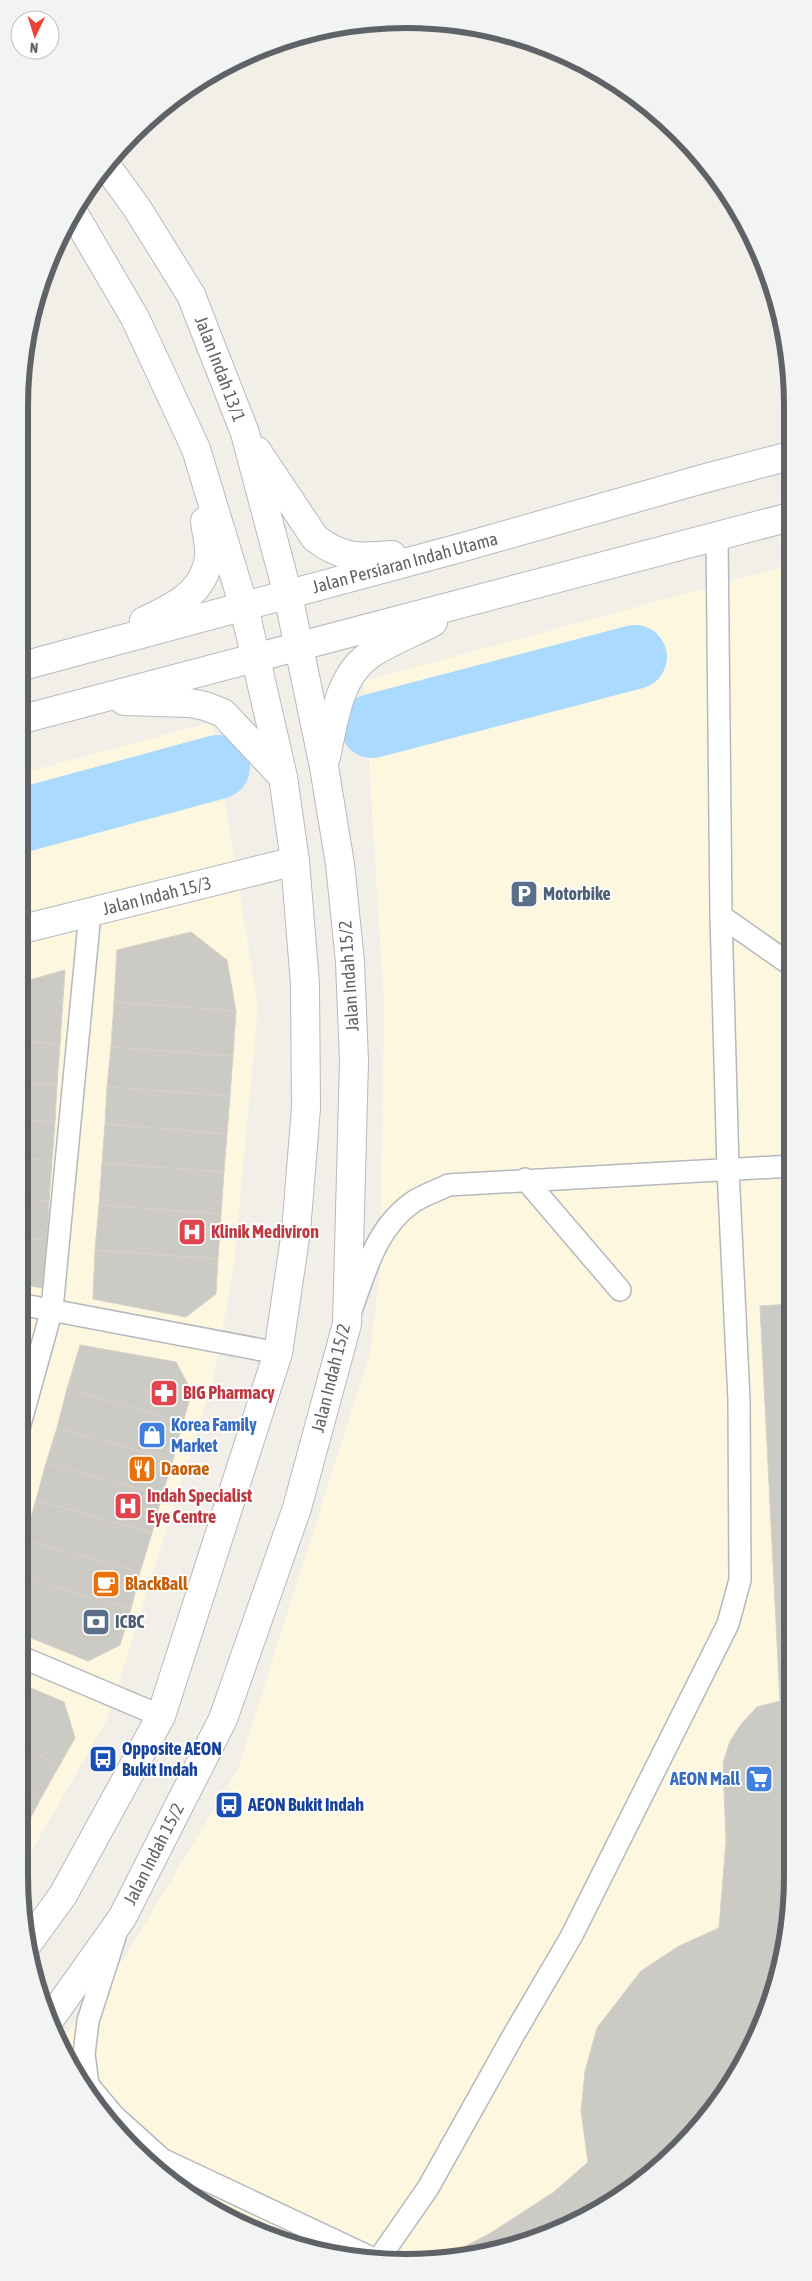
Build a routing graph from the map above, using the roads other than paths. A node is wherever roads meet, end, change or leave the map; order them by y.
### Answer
1 (109, 171) edge
2 (77, 219) edge
3 (245, 433) junction
4 (196, 448) junction
5 (784, 458) edge
6 (784, 519) edge
7 (717, 537) junction
8 (460, 548) junction
9 (288, 595) junction
10 (481, 598) junction
11 (244, 607) junction
12 (298, 646) junction
13 (82, 650) junction
14 (256, 657) junction
15 (28, 665) edge
16 (91, 701) junction
17 (28, 718) edge
18 (324, 767) junction
19 (283, 777) junction
20 (295, 861) junction
21 (90, 913) junction
22 (721, 916) junction
23 (28, 928) edge
24 (784, 959) edge
25 (784, 1166) edge
26 (728, 1169) junction
27 (525, 1179) junction
28 (620, 1290) dead end
29 (28, 1305) edge
30 (52, 1309) junction
31 (347, 1324) junction
32 (278, 1353) junction
33 (28, 1396) edge
34 (28, 1660) edge
35 (161, 1716) junction
36 (122, 1918) junction
37 (33, 1936) edge
38 (54, 2014) edge
39 (87, 2079) edge
40 (115, 2117) edge
41 (149, 2153) edge
42 (164, 2161) junction
43 (355, 2250) edge
44 (382, 2253) edge

1 - 3 street, Jalan Indah 13/1
2 - 4 street
3 - 8 street
3 - 9 street, Jalan Indah 13/1
4 - 11 street
4 - 13 street
5 - 8 street, Jalan Persiaran Indah Utama
6 - 7 street
7 - 10 street
7 - 22 lane
8 - 9 street, Jalan Persiaran Indah Utama
9 - 11 street, Jalan Persiaran Indah Utama
9 - 12 street, Jalan Indah 13/1
10 - 12 street
10 - 18 street
11 - 13 street, Jalan Persiaran Indah Utama
11 - 14 street
12 - 14 street
12 - 18 street, Jalan Indah 15/2
13 - 15 street, Jalan Persiaran Indah Utama
14 - 16 street
14 - 19 street
16 - 17 street
16 - 19 street
18 - 31 street, Jalan Indah 15/2
19 - 20 street
20 - 21 street, Jalan Indah 15/3
20 - 32 street
21 - 23 street, Jalan Indah 15/3
21 - 30 lane
22 - 24 lane
22 - 26 lane
25 - 26 lane
26 - 27 lane
26 - 44 lane
27 - 28 lane
27 - 31 lane
29 - 30 lane
30 - 32 lane
30 - 33 lane
31 - 36 street, Jalan Indah 15/2
32 - 35 street
34 - 35 lane
35 - 37 street
36 - 38 street, Jalan Indah 15/2
36 - 39 lane
40 - 42 lane
41 - 42 lane
42 - 43 lane

